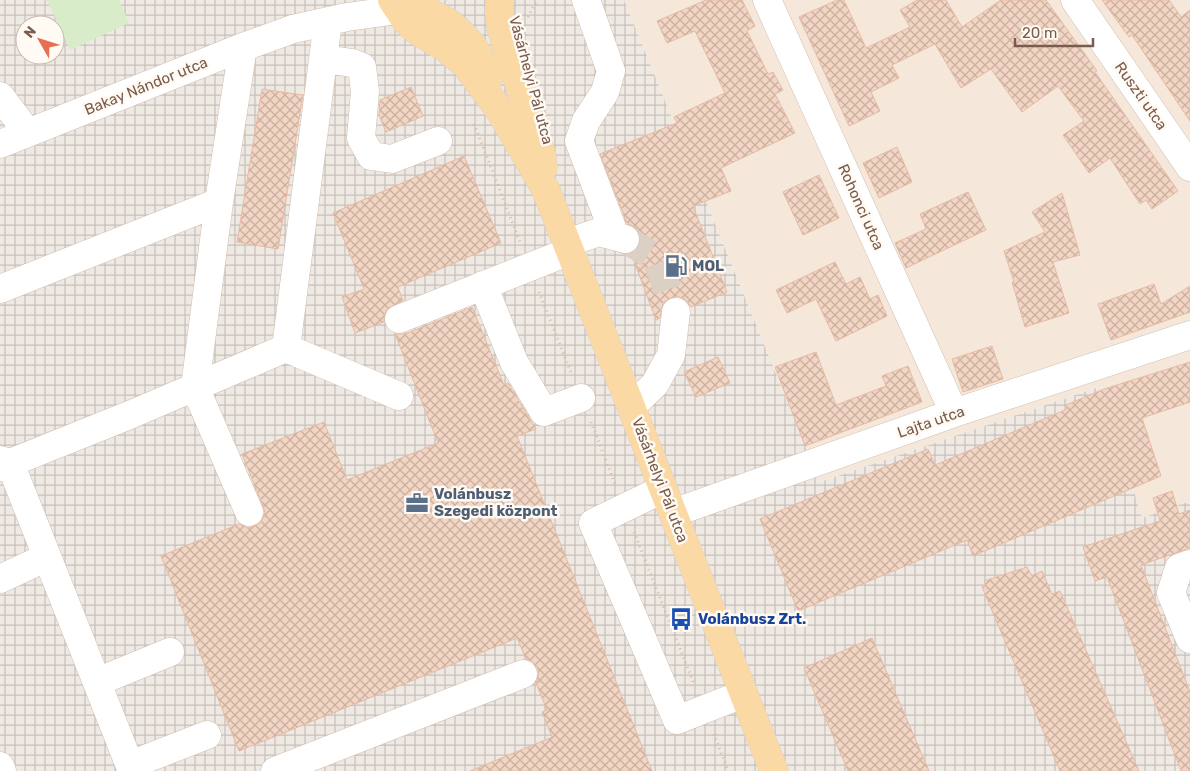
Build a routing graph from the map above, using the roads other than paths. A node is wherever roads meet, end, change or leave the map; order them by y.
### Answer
1 (586, 0) edge
2 (767, 0) edge
3 (1074, 0) edge
4 (506, 3) edge
5 (416, 8) edge
6 (335, 11) edge
7 (243, 47) junction
8 (324, 59) junction
9 (0, 96) edge
10 (500, 111) junction
11 (28, 133) junction
12 (438, 141) dead end
13 (0, 144) edge
14 (1190, 167) edge
15 (546, 190) junction
16 (219, 202) junction
17 (568, 247) junction
18 (483, 286) junction
19 (0, 289) edge
20 (676, 312) tunnel mouth
21 (399, 318) dead end
22 (1190, 335) edge
23 (286, 348) junction
24 (195, 387) junction
25 (399, 396) dead end
26 (581, 398) road end
27 (631, 408) junction
28 (954, 414) junction
29 (3, 463) edge
30 (668, 501) junction
31 (249, 512) dead end
32 (47, 557) junction
33 (1190, 564) edge
34 (0, 579) edge
35 (1190, 638) edge
36 (170, 652) dead end
37 (523, 674) dead end
38 (97, 682) junction
39 (743, 694) junction
40 (207, 734) dead end
41 (0, 766) edge
42 (131, 768) edge
43 (2, 771) edge
44 (276, 771) edge
45 (774, 771) edge

1 - 17 street
2 - 28 street, Rohonci utca
3 - 14 street, Ruszti utca
4 - 5 main road, Vásárhelyi Pál utca
4 - 15 main road, Vásárhelyi Pál utca
5 - 6 street, Bakay Nándor utca
5 - 10 main road, Vásárhelyi Pál utca
5 - 10 main road, Vásárhelyi Pál utca
6 - 7 street, Bakay Nándor utca
6 - 8 street
7 - 11 street, Bakay Nándor utca
7 - 16 street
8 - 12 street
8 - 23 street
9 - 11 street
10 - 15 main road, Vásárhelyi Pál utca
11 - 13 street, Bakay Nándor utca
15 - 17 main road, Vásárhelyi Pál utca
16 - 19 street
16 - 24 street
17 - 18 street
17 - 27 main road, Vásárhelyi Pál utca
18 - 21 street
18 - 26 street
20 - 27 street
22 - 28 street, Lajta utca
23 - 24 street
23 - 25 street
24 - 29 street
24 - 31 street
27 - 30 main road, Vásárhelyi Pál utca
28 - 30 street, Lajta utca
29 - 32 street
30 - 39 main road, Vásárhelyi Pál utca
30 - 39 street, Lajta utca
32 - 34 street
32 - 38 street
33 - 35 street
36 - 38 street
37 - 44 street
38 - 42 street
39 - 45 main road, Vásárhelyi Pál utca
40 - 42 street
41 - 43 street

